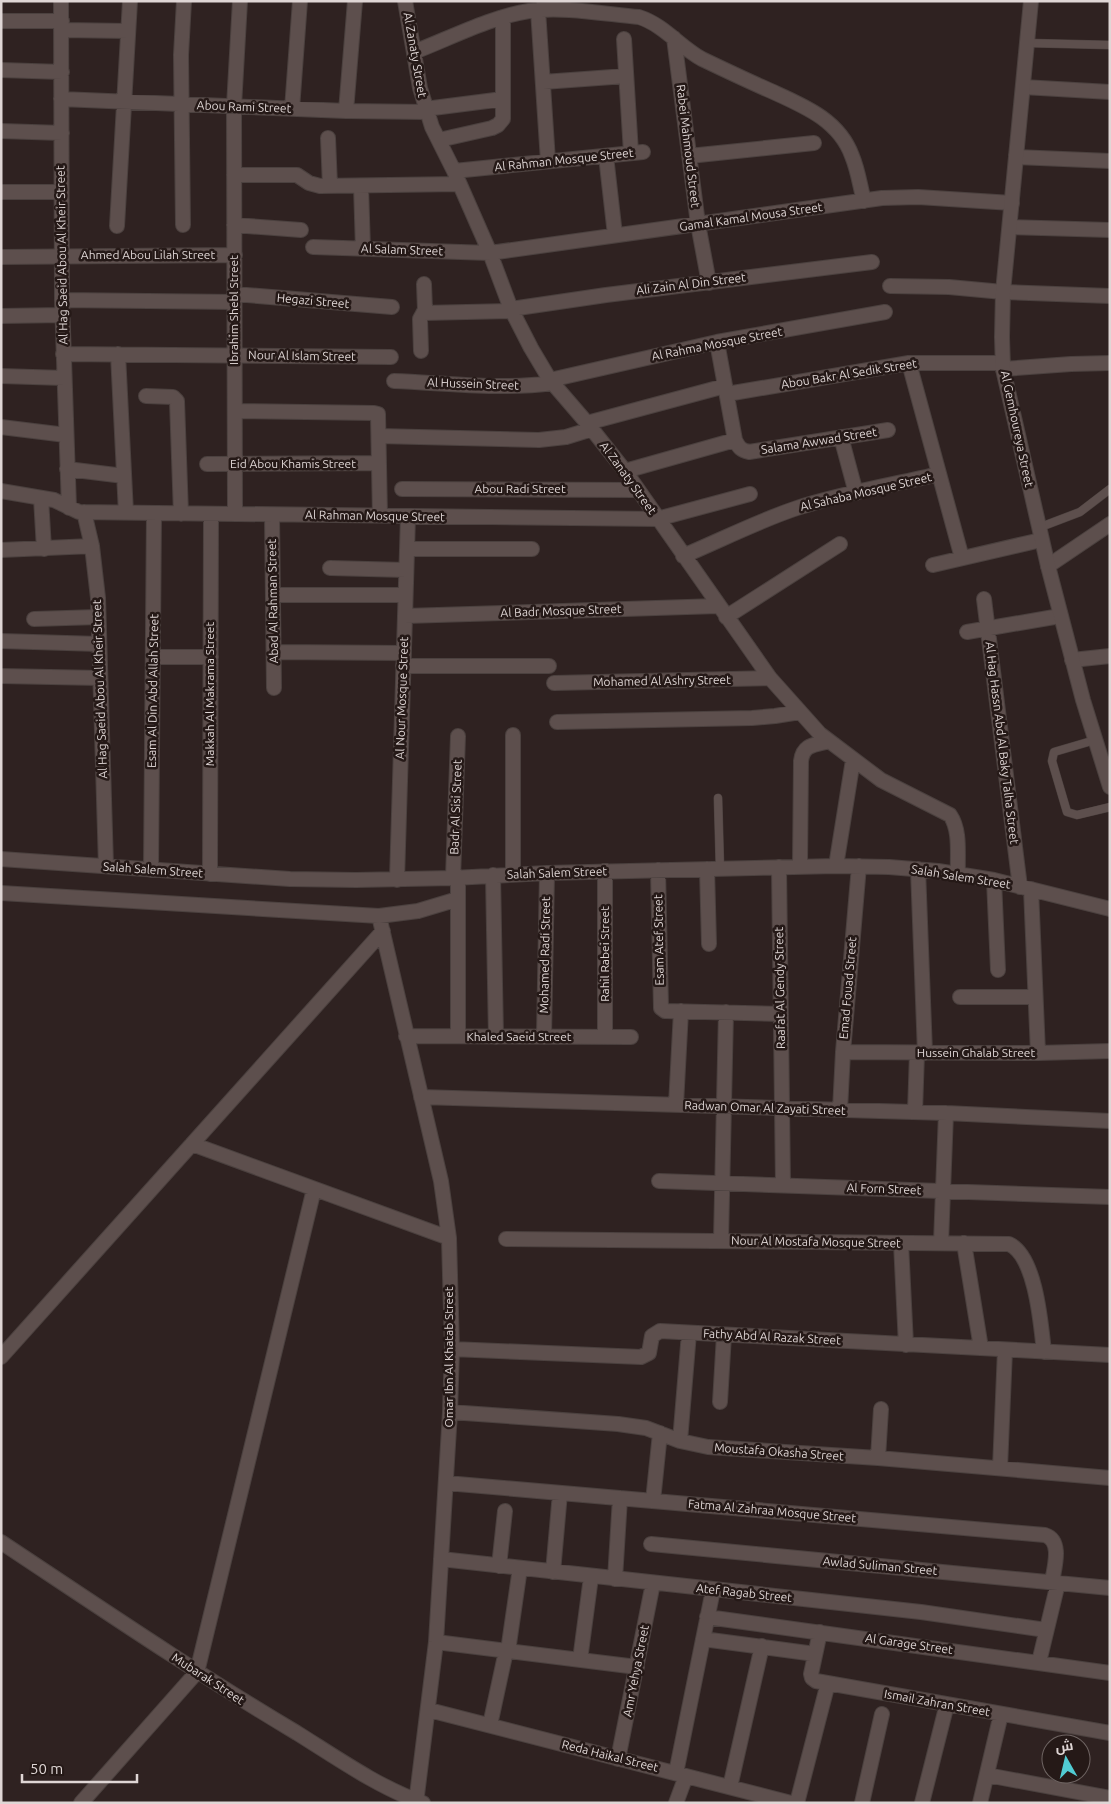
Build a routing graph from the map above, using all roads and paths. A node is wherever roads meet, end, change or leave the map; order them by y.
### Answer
1 (61, 1) edge
2 (130, 1) edge
3 (184, 1) edge
4 (240, 1) edge
5 (300, 1) edge
6 (355, 1) edge
7 (405, 1) edge
8 (1031, 1) edge
9 (538, 10) junction
10 (503, 17) junction
11 (1, 21) edge
12 (62, 26) junction
13 (128, 31) junction
14 (674, 38) junction
15 (624, 39) dead end
16 (1027, 43) junction
17 (1110, 45) edge
18 (414, 52) junction
19 (1, 70) edge
20 (62, 72) junction
21 (626, 76) junction
22 (543, 82) junction
23 (1023, 87) junction
24 (1110, 92) edge
25 (62, 99) junction
26 (503, 99) junction
27 (124, 101) junction
28 (182, 104) junction
29 (234, 106) junction
30 (292, 108) junction
31 (426, 111) junction
32 (346, 112) junction
33 (1, 131) edge
34 (62, 133) junction
35 (328, 138) dead end
36 (438, 140) junction
37 (814, 143) dead end
38 (606, 156) junction
39 (689, 156) junction
40 (1016, 157) junction
41 (548, 161) junction
42 (1110, 161) edge
43 (234, 175) junction
44 (457, 177) junction
45 (330, 186) junction
46 (361, 186) junction
47 (1, 192) edge
48 (61, 192) junction
49 (864, 201) junction
50 (1012, 203) junction
51 (698, 224) junction
52 (183, 225) dead end
53 (234, 225) junction
54 (116, 226) dead end
55 (1010, 226) junction
56 (302, 230) dead end
57 (1110, 230) edge
58 (615, 235) junction
59 (313, 247) dead end
60 (363, 249) junction
61 (490, 253) junction
62 (62, 255) junction
63 (234, 255) junction
64 (1, 256) edge
65 (872, 262) dead end
66 (709, 283) junction
67 (424, 284) dead end
68 (890, 286) dead end
69 (1003, 292) junction
70 (1110, 296) edge
71 (234, 298) junction
72 (62, 300) junction
73 (392, 307) dead end
74 (512, 310) junction
75 (885, 312) dead end
76 (423, 313) junction
77 (63, 315) junction
78 (1, 316) edge
79 (717, 342) junction
80 (421, 351) dead end
81 (63, 354) junction
82 (118, 354) junction
83 (234, 356) junction
84 (391, 357) dead end
85 (909, 363) junction
86 (1110, 363) edge
87 (1003, 366) junction
88 (1, 376) edge
89 (64, 378) junction
90 (394, 381) dead end
91 (551, 382) junction
92 (726, 390) junction
93 (146, 396) dead end
94 (235, 411) junction
95 (589, 426) junction
96 (1, 427) edge
97 (888, 430) dead end
98 (66, 435) junction
99 (379, 436) junction
100 (842, 437) junction
101 (735, 440) junction
102 (379, 463) junction
103 (207, 464) dead end
104 (235, 464) junction
105 (67, 470) junction
106 (625, 471) junction
107 (939, 474) junction
108 (124, 476) junction
109 (402, 489) dead end
110 (1110, 489) edge
111 (637, 490) junction
112 (1, 491) edge
113 (856, 493) junction
114 (750, 494) dead end
115 (41, 498) junction
116 (68, 508) junction
117 (84, 512) junction
118 (126, 513) junction
119 (154, 513) junction
120 (181, 514) junction
121 (211, 514) junction
122 (235, 514) junction
123 (272, 515) junction
124 (380, 516) junction
125 (408, 516) junction
126 (657, 519) junction
127 (1110, 524) edge
128 (1040, 534) junction
129 (840, 544) dead end
130 (92, 546) junction
131 (406, 548) junction
132 (44, 549) junction
133 (532, 549) dead end
134 (1, 550) edge
135 (683, 556) junction
136 (962, 558) junction
137 (933, 565) dead end
138 (1048, 566) junction
139 (330, 568) dead end
140 (406, 570) junction
141 (273, 594) junction
142 (405, 595) junction
143 (984, 599) dead end
144 (722, 611) junction
145 (405, 616) junction
146 (1060, 616) junction
147 (98, 617) junction
148 (34, 619) dead end
149 (988, 628) junction
150 (967, 632) dead end
151 (1, 641) edge
152 (99, 644) junction
153 (274, 652) junction
154 (153, 656) junction
155 (1110, 656) edge
156 (211, 657) junction
157 (403, 659) junction
158 (1072, 660) junction
159 (549, 666) dead end
160 (1, 676) edge
161 (100, 678) junction
162 (770, 678) junction
163 (554, 683) dead end
164 (274, 688) dead end
165 (800, 712) junction
166 (557, 722) dead end
167 (513, 735) dead end
168 (458, 736) dead end
169 (1095, 740) junction
170 (829, 741) junction
171 (853, 760) junction
172 (1110, 786) edge
173 (718, 798) dead end
174 (1110, 807) edge
175 (1, 859) edge
176 (106, 866) junction
177 (836, 866) junction
178 (858, 866) junction
179 (779, 867) junction
180 (800, 867) junction
181 (713, 869) junction
182 (918, 869) junction
183 (151, 870) junction
184 (658, 870) junction
185 (606, 871) junction
186 (547, 872) junction
187 (210, 874) junction
188 (958, 874) junction
189 (493, 875) junction
190 (513, 875) junction
191 (456, 877) junction
192 (397, 880) junction
193 (994, 880) junction
194 (1025, 888) junction
195 (1, 893) edge
196 (458, 899) junction
197 (1110, 909) edge
198 (380, 916) junction
199 (383, 931) junction
200 (709, 944) dead end
201 (998, 970) dead end
202 (960, 997) dead end
203 (1035, 997) junction
204 (681, 1011) junction
205 (726, 1012) junction
206 (781, 1014) junction
207 (406, 1036) junction
208 (458, 1036) junction
209 (496, 1036) junction
210 (544, 1037) junction
211 (604, 1037) junction
212 (631, 1037) dead end
213 (1110, 1051) edge
214 (843, 1052) junction
215 (921, 1053) junction
216 (1038, 1054) junction
217 (421, 1096) junction
218 (676, 1105) junction
219 (724, 1106) junction
220 (782, 1108) junction
221 (840, 1110) junction
222 (915, 1112) junction
223 (946, 1113) junction
224 (1110, 1121) edge
225 (192, 1144) junction
226 (659, 1181) dead end
227 (722, 1183) junction
228 (783, 1185) junction
229 (314, 1189) junction
230 (943, 1191) junction
231 (1110, 1197) edge
232 (449, 1238) junction
233 (506, 1239) dead end
234 (721, 1241) junction
235 (901, 1243) junction
236 (941, 1243) junction
237 (964, 1243) junction
238 (689, 1333) junction
239 (724, 1335) junction
240 (906, 1345) junction
241 (981, 1348) junction
242 (452, 1349) junction
243 (1005, 1350) junction
244 (1044, 1352) junction
245 (1110, 1355) edge
246 (1, 1357) edge
247 (720, 1402) dead end
248 (881, 1409) dead end
249 (450, 1412) junction
250 (660, 1433) junction
251 (680, 1441) junction
252 (878, 1458) junction
253 (1000, 1468) junction
254 (1110, 1478) edge
255 (446, 1483) junction
256 (560, 1493) junction
257 (620, 1498) junction
258 (653, 1501) junction
259 (504, 1511) dead end
260 (1, 1542) edge
261 (650, 1544) dead end
262 (441, 1559) junction
263 (499, 1566) junction
264 (520, 1568) junction
265 (553, 1572) junction
266 (591, 1576) junction
267 (615, 1579) junction
268 (1055, 1583) junction
269 (653, 1584) junction
270 (1110, 1588) edge
271 (713, 1590) junction
272 (707, 1617) junction
273 (1046, 1630) junction
274 (820, 1632) junction
275 (703, 1638) junction
276 (436, 1642) junction
277 (762, 1646) junction
278 (507, 1651) junction
279 (815, 1654) junction
280 (580, 1660) junction
281 (1039, 1662) junction
282 (637, 1667) junction
283 (197, 1672) junction
284 (1110, 1673) edge
285 (828, 1683) junction
286 (947, 1704) junction
287 (429, 1710) junction
288 (882, 1714) dead end
289 (1001, 1714) junction
290 (490, 1725) junction
291 (1110, 1733) edge
292 (618, 1758) junction
293 (681, 1774) junction
294 (987, 1774) junction
295 (734, 1788) junction
296 (1110, 1798) edge
297 (418, 1802) edge
298 (81, 1803) edge
299 (676, 1803) edge
300 (734, 1803) edge
301 (791, 1803) edge
302 (797, 1803) edge
303 (862, 1803) edge
304 (922, 1803) edge
305 (980, 1803) edge

1 - 12 street, Al Hag Saeid Abou Al Kheir Street
2 - 13 street
3 - 28 street
4 - 29 street, Ibrahim Shebl Street
5 - 30 street
6 - 32 street
7 - 18 street, Al Zanaty Street
8 - 16 street, Al Gemhoureya Street
9 - 10 street
9 - 14 street
9 - 22 street
10 - 18 street
10 - 26 street
11 - 12 street
12 - 13 street
12 - 20 street, Al Hag Saeid Abou Al Kheir Street
13 - 27 street
14 - 39 street, Rabei Mahmoud Street
14 - 49 street
15 - 21 street
16 - 17 lane
16 - 23 street, Al Gemhoureya Street
18 - 31 street, Al Zanaty Street
19 - 20 street
20 - 25 street, Al Hag Saeid Abou Al Kheir Street
21 - 22 street
21 - 38 street, Al Rahman Mosque Street
22 - 41 street
23 - 24 street
23 - 40 street, Al Gemhoureya Street
25 - 27 street, Abou Rami Street
25 - 34 street, Al Hag Saeid Abou Al Kheir Street
26 - 31 street, Abou Rami Street
26 - 36 street
27 - 28 street, Abou Rami Street
27 - 54 street
28 - 29 street, Abou Rami Street
28 - 52 street
29 - 30 street, Abou Rami Street
29 - 43 street, Ibrahim Shebl Street
30 - 32 street, Abou Rami Street
31 - 32 street, Abou Rami Street
31 - 36 street, Al Zanaty Street
33 - 34 street
34 - 48 street, Al Hag Saeid Abou Al Kheir Street
35 - 45 street
36 - 44 street, Al Zanaty Street
37 - 39 street
38 - 41 street, Al Rahman Mosque Street
38 - 58 street
39 - 51 street, Rabei Mahmoud Street
40 - 42 street
40 - 50 street, Al Gemhoureya Street
41 - 44 street, Al Rahman Mosque Street
43 - 45 street, Al Rahman Mosque Street
43 - 53 street, Ibrahim Shebl Street
44 - 46 street, Al Rahman Mosque Street
44 - 61 street, Al Zanaty Street
45 - 46 street, Al Rahman Mosque Street
46 - 60 street
47 - 48 street
48 - 62 street, Al Hag Saeid Abou Al Kheir Street
49 - 50 street, Gamal Kamal Mousa Street
49 - 51 street, Gamal Kamal Mousa Street
50 - 55 street, Al Gemhoureya Street
51 - 58 street, Gamal Kamal Mousa Street
51 - 66 street, Rabei Mahmoud Street
53 - 56 street
53 - 63 street, Ibrahim Shebl Street
55 - 57 street
55 - 69 street, Al Gemhoureya Street
58 - 61 street, Gamal Kamal Mousa Street
59 - 60 street, Al Salam Street
60 - 61 street, Al Salam Street
61 - 74 street, Al Zanaty Street
62 - 63 street, Ahmed Abou Lilah Street
62 - 64 street, Ahmed Abou Lilah Street
62 - 72 street, Al Hag Saeid Abou Al Kheir Street
63 - 71 street, Ibrahim Shebl Street
65 - 66 street, Ali Zain Al Din Street
66 - 74 street, Ali Zain Al Din Street
67 - 76 street
68 - 69 street
69 - 70 street
69 - 87 street, Al Gemhoureya Street
71 - 72 street, Hegazi Street
71 - 73 street, Hegazi Street
71 - 83 street, Ibrahim Shebl Street
72 - 77 street, Al Hag Saeid Abou Al Kheir Street
74 - 76 street, Ali Zain Al Din Street
74 - 91 street, Al Zanaty Street
75 - 79 street, Al Rahma Mosque Street
76 - 80 street
77 - 78 street
77 - 81 street, Al Hag Saeid Abou Al Kheir Street
79 - 91 street, Al Rahma Mosque Street
79 - 92 street
81 - 82 street, Nour Al Islam Street
81 - 89 street, Al Hag Saeid Abou Al Kheir Street
82 - 83 street, Nour Al Islam Street
82 - 108 street
83 - 84 street, Nour Al Islam Street
83 - 94 street, Ibrahim Shebl Street
85 - 87 street, Abou Bakr Al Sedik Street
85 - 92 street, Abou Bakr Al Sedik Street
85 - 107 street
86 - 87 street, Abou Bakr Al Sedik Street
87 - 128 street, Al Gemhoureya Street
88 - 89 street
89 - 98 street, Al Hag Saeid Abou Al Kheir Street
90 - 91 street, Al Hussein Street
91 - 95 street, Al Zanaty Street
92 - 95 street, Abou Bakr Al Sedik Street
92 - 101 street
93 - 120 street
94 - 99 street
94 - 104 street, Ibrahim Shebl Street
95 - 99 street, Abou Bakr Al Sedik Street
95 - 106 street, Al Zanaty Street
96 - 98 street
97 - 100 street, Salama Awwad Street
98 - 105 street, Al Hag Saeid Abou Al Kheir Street
99 - 102 street
100 - 101 street, Salama Awwad Street
100 - 113 street
101 - 106 street
102 - 104 street, Eid Abou Khamis Street
102 - 124 street
103 - 104 street, Eid Abou Khamis Street
104 - 122 street, Ibrahim Shebl Street
105 - 108 street
105 - 116 street, Al Hag Saeid Abou Al Kheir Street
106 - 111 street, Al Zanaty Street
107 - 113 street, Al Sahaba Mosque Street
107 - 136 street
108 - 118 street
109 - 111 street, Abou Radi Street
110 - 128 lane
111 - 126 street, Al Zanaty Street
112 - 115 street, Al Rahman Mosque Street
113 - 135 street, Al Sahaba Mosque Street
114 - 126 street, Al Rahman Mosque Street
115 - 116 street, Al Rahman Mosque Street
115 - 132 street
116 - 117 street, Al Rahman Mosque Street
117 - 118 street, Al Rahman Mosque Street
117 - 130 street, Al Hag Saeid Abou Al Kheir Street
118 - 119 street, Al Rahman Mosque Street
119 - 120 street, Al Rahman Mosque Street
119 - 154 street, Esam Al Din Abd Allah Street
120 - 121 street, Al Rahman Mosque Street
121 - 122 street, Al Rahman Mosque Street
121 - 156 street, Makkah Al Makrama Street
122 - 123 street, Al Rahman Mosque Street
123 - 124 street, Al Rahman Mosque Street
123 - 141 street, Abad Al Rahman Street
124 - 125 street, Al Rahman Mosque Street
125 - 126 street, Al Rahman Mosque Street
125 - 131 street, Al Nour Mosque Street
126 - 135 street, Al Zanaty Street
127 - 138 street
128 - 136 street
128 - 138 street, Al Gemhoureya Street
129 - 144 street
130 - 132 street
130 - 147 street, Al Hag Saeid Abou Al Kheir Street
131 - 133 street
131 - 140 street, Al Nour Mosque Street
132 - 134 street
135 - 144 street, Al Zanaty Street
136 - 137 street
138 - 146 street, Al Gemhoureya Street
139 - 140 street
140 - 142 street, Al Nour Mosque Street
141 - 142 street
141 - 153 street, Abad Al Rahman Street
142 - 145 street, Al Nour Mosque Street
143 - 149 street, Al Hag Hassn Abd Al Baky Talha Street
144 - 145 street, Al Badr Mosque Street
144 - 162 street, Al Zanaty Street
145 - 157 street, Al Nour Mosque Street
146 - 149 street
146 - 158 street, Al Gemhoureya Street
147 - 148 street
147 - 152 street, Al Hag Saeid Abou Al Kheir Street
149 - 150 street
149 - 194 street, Al Hag Hassn Abd Al Baky Talha Street
151 - 152 street
152 - 161 street, Al Hag Saeid Abou Al Kheir Street
153 - 157 street
153 - 164 street, Abad Al Rahman Street
154 - 156 street
154 - 183 street, Esam Al Din Abd Allah Street
155 - 158 street
156 - 187 street, Makkah Al Makrama Street
157 - 159 street
157 - 192 street, Al Nour Mosque Street
158 - 169 street, Al Gemhoureya Street
160 - 161 street
161 - 176 street, Al Hag Saeid Abou Al Kheir Street
162 - 163 street, Mohamed Al Ashry Street
162 - 165 street, Al Zanaty Street
165 - 166 street
165 - 170 street, Al Zanaty Street
167 - 190 street
168 - 191 street, Badr Al Sisi Street
169 - 172 street, Al Gemhoureya Street
169 - 174 lane
170 - 171 street, Al Zanaty Street
170 - 180 street
171 - 177 street
171 - 188 street, Al Zanaty Street
173 - 181 lane
175 - 176 street, Salah Salem Street
176 - 183 street, Salah Salem Street
177 - 178 street, Salah Salem Street
177 - 180 street, Salah Salem Street
178 - 182 street, Salah Salem Street
178 - 214 street, Emad Fouad Street
179 - 180 street, Salah Salem Street
179 - 181 street, Salah Salem Street
179 - 206 street, Raafat Al Gendy Street
181 - 184 street, Salah Salem Street
181 - 200 street
182 - 188 street, Salah Salem Street
182 - 215 street
183 - 187 street, Salah Salem Street
184 - 185 street, Salah Salem Street
184 - 204 street, Esam Atef Street
185 - 186 street, Salah Salem Street
185 - 211 street, Rahil Rabei Street
186 - 190 street, Salah Salem Street
186 - 210 street, Mohamed Radi Street
187 - 192 street, Salah Salem Street
188 - 193 street, Salah Salem Street
189 - 190 street, Salah Salem Street
189 - 191 street, Salah Salem Street
189 - 209 street
191 - 192 street, Salah Salem Street
191 - 196 street, Badr Al Sisi Street
193 - 194 street, Salah Salem Street
193 - 201 street
194 - 197 street, Salah Salem Street
194 - 203 street, Al Hag Hassn Abd Al Baky Talha Street
195 - 198 street
196 - 198 street
196 - 208 street, Badr Al Sisi Street
198 - 199 street, Omar Ibn Al Khatab Street
199 - 207 street, Omar Ibn Al Khatab Street
199 - 225 street
202 - 203 street
203 - 216 street, Al Hag Hassn Abd Al Baky Talha Street
204 - 205 street
204 - 218 street
205 - 206 street
205 - 219 street
206 - 220 street, Raafat Al Gendy Street
207 - 208 street, Khaled Saeid Street
207 - 217 street, Omar Ibn Al Khatab Street
208 - 209 street, Khaled Saeid Street
209 - 210 street, Khaled Saeid Street
210 - 211 street, Khaled Saeid Street
211 - 212 street, Khaled Saeid Street
213 - 216 street, Hussein Ghalab Street
214 - 215 street, Hussein Ghalab Street
214 - 221 street, Emad Fouad Street
215 - 216 street, Hussein Ghalab Street
215 - 222 street
217 - 218 street, Radwan Omar Al Zayati Street
217 - 232 street, Omar Ibn Al Khatab Street
218 - 219 street, Radwan Omar Al Zayati Street
219 - 220 street, Radwan Omar Al Zayati Street
219 - 227 street
220 - 221 street, Radwan Omar Al Zayati Street
220 - 228 street, Raafat Al Gendy Street
221 - 222 street, Radwan Omar Al Zayati Street
222 - 223 street, Radwan Omar Al Zayati Street
223 - 224 street, Radwan Omar Al Zayati Street
223 - 230 street
225 - 229 street
225 - 246 street
226 - 227 street, Al Forn Street
227 - 228 street, Al Forn Street
227 - 234 street
228 - 230 street, Al Forn Street
229 - 232 street
229 - 283 street
230 - 231 street, Al Forn Street
230 - 236 street
232 - 242 street, Omar Ibn Al Khatab Street
233 - 234 street, Nour Al Mostafa Mosque Street
234 - 235 street, Nour Al Mostafa Mosque Street
235 - 236 street, Nour Al Mostafa Mosque Street
235 - 240 street
236 - 237 street, Nour Al Mostafa Mosque Street
237 - 241 street
237 - 244 street, Nour Al Mostafa Mosque Street
238 - 239 street, Fathy Abd Al Razak Street
238 - 242 street, Fathy Abd Al Razak Street
238 - 251 street
239 - 240 street, Fathy Abd Al Razak Street
239 - 247 street
240 - 241 street, Fathy Abd Al Razak Street
241 - 243 street, Fathy Abd Al Razak Street
242 - 249 street, Omar Ibn Al Khatab Street
243 - 244 street, Fathy Abd Al Razak Street
243 - 253 street
244 - 245 street, Fathy Abd Al Razak Street
248 - 252 street
249 - 250 street, Moustafa Okasha Street
249 - 255 street, Omar Ibn Al Khatab Street
250 - 251 street, Moustafa Okasha Street
250 - 258 street
251 - 252 street, Moustafa Okasha Street
252 - 253 street, Moustafa Okasha Street
253 - 254 street, Moustafa Okasha Street
255 - 256 street, Fatma Al Zahraa Mosque Street
255 - 262 street, Omar Ibn Al Khatab Street
256 - 257 street, Fatma Al Zahraa Mosque Street
256 - 265 street
257 - 258 street, Fatma Al Zahraa Mosque Street
257 - 267 street
258 - 268 street, Fatma Al Zahraa Mosque Street
259 - 263 street
260 - 283 street, Mubarak Street
261 - 268 street, Awlad Suliman Street
262 - 263 street, Atef Ragab Street
262 - 276 street, Omar Ibn Al Khatab Street
263 - 264 street, Atef Ragab Street
264 - 265 street, Atef Ragab Street
264 - 278 street
265 - 266 street, Atef Ragab Street
266 - 267 street, Atef Ragab Street
266 - 280 street
267 - 269 street, Atef Ragab Street
268 - 270 street, Awlad Suliman Street
268 - 273 street, Fatma Al Zahraa Mosque Street
269 - 271 street, Atef Ragab Street
269 - 282 street, Amr Yehya Street
271 - 272 street
271 - 273 street, Atef Ragab Street
272 - 274 street, Al Garage Street
272 - 275 street
273 - 281 street, Fatma Al Zahraa Mosque Street
274 - 279 street, Ismail Zahran Street
274 - 281 street, Al Garage Street
275 - 277 street
275 - 293 street
276 - 278 street
276 - 287 street, Omar Ibn Al Khatab Street
277 - 279 street
277 - 295 street
278 - 280 street
278 - 290 street
279 - 285 street, Ismail Zahran Street
280 - 282 street
281 - 284 street, Al Garage Street
282 - 292 street, Amr Yehya Street
283 - 297 street, Mubarak Street
283 - 298 street
285 - 286 street, Ismail Zahran Street
285 - 302 street
286 - 289 street, Ismail Zahran Street
286 - 304 street
287 - 290 street, Reda Haikal Street
287 - 297 street, Omar Ibn Al Khatab Street
288 - 303 street
289 - 291 street, Ismail Zahran Street
289 - 294 street
290 - 292 street, Reda Haikal Street
292 - 293 street, Reda Haikal Street
293 - 295 street, Reda Haikal Street
293 - 299 street
294 - 296 street
294 - 305 street
295 - 300 street
295 - 301 street, Reda Haikal Street

